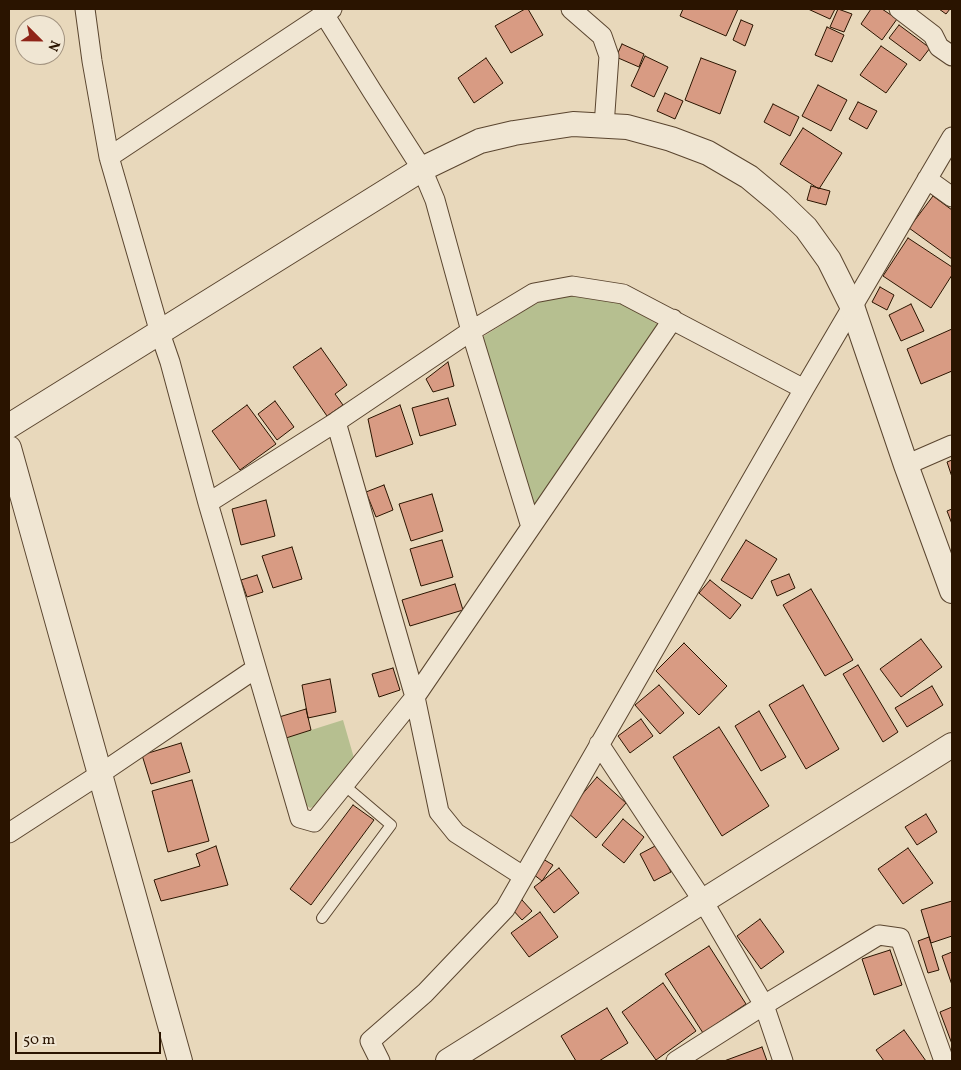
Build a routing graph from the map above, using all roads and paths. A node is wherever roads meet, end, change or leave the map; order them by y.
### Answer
1 (85, 9) edge
2 (571, 9) edge
3 (899, 9) edge
4 (328, 11) edge
5 (952, 56) edge
6 (604, 126) junction
7 (952, 137) edge
8 (109, 157) junction
9 (422, 169) junction
10 (927, 180) junction
11 (952, 196) edge
12 (852, 306) junction
13 (673, 319) junction
14 (472, 331) junction
15 (160, 333) junction
16 (804, 389) junction
17 (336, 422) junction
18 (9, 426) edge
19 (952, 445) edge
20 (9, 448) edge
21 (906, 465) junction
22 (208, 503) junction
23 (531, 527) junction
24 (952, 591) edge
25 (255, 669) junction
26 (415, 697) junction
27 (599, 744) junction
28 (952, 746) edge
29 (100, 774) junction
30 (344, 785) junction
31 (9, 833) edge
32 (523, 876) junction
33 (703, 901) junction
34 (322, 918) dead end
35 (764, 1005) junction
36 (180, 1061) edge
37 (380, 1061) edge
38 (448, 1061) edge
39 (676, 1061) edge
40 (783, 1061) edge
41 (944, 1061) edge

1 - 8 street
2 - 6 street
3 - 5 street
4 - 8 street
4 - 9 street
6 - 9 street
6 - 12 street
7 - 10 street
8 - 15 street
9 - 14 street
9 - 15 street
10 - 11 street
10 - 12 street
12 - 16 street
12 - 21 street
13 - 14 street
13 - 16 street
13 - 23 street
14 - 17 street
14 - 23 street
15 - 18 street
15 - 22 street
16 - 27 street
17 - 22 street
17 - 26 street
19 - 21 street
20 - 29 street
21 - 24 street
22 - 25 street
23 - 26 street
25 - 29 street
25 - 30 street
26 - 30 street
26 - 32 street
27 - 32 street
27 - 33 street
28 - 33 street
29 - 31 street
29 - 36 street
30 - 34 lane
32 - 37 street
33 - 35 street
33 - 38 street
35 - 39 street
35 - 40 street
35 - 41 street

